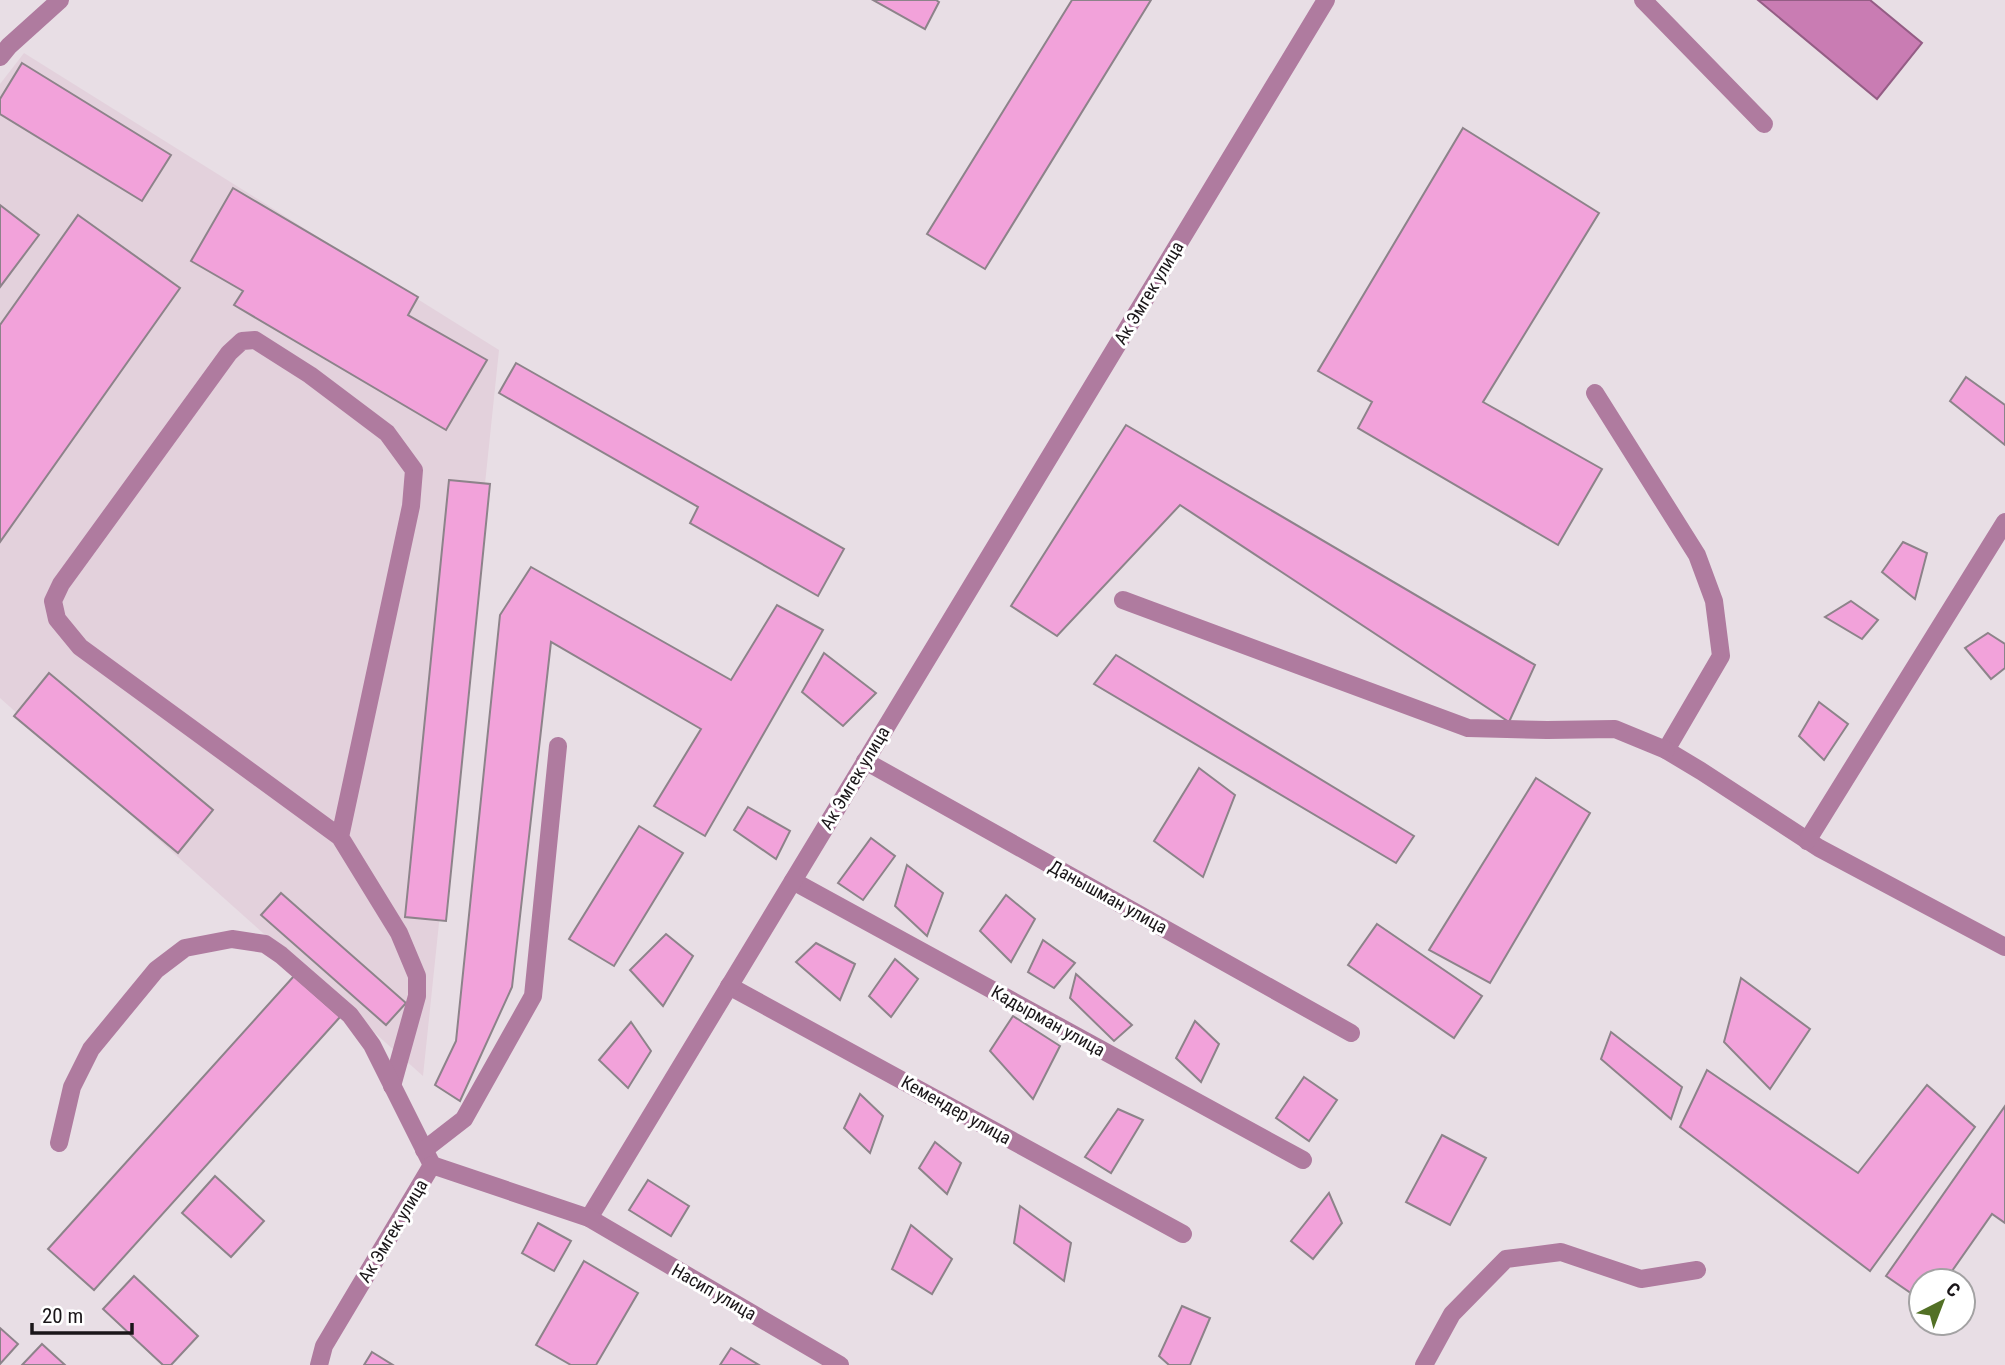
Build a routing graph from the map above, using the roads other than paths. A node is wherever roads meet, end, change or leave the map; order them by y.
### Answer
1 (60, 0) edge
2 (1326, 0) edge
3 (1643, 0) edge
4 (0, 57) edge
5 (1764, 124) dead end
6 (1595, 393) dead end
7 (2005, 522) edge
8 (1123, 600) dead end
9 (558, 746) dead end
10 (1666, 750) junction
11 (865, 761) junction
12 (340, 837) junction
13 (1807, 841) junction
14 (793, 881) junction
15 (2005, 947) edge
16 (729, 986) junction
17 (1351, 1034) dead end
18 (392, 1086) junction
19 (59, 1143) dead end
20 (428, 1158) junction
21 (1303, 1160) dead end
22 (589, 1218) junction
23 (1183, 1234) dead end
24 (1697, 1270) dead end
25 (319, 1365) edge
26 (840, 1365) edge
27 (1424, 1365) edge

1 - 4 street
2 - 11 street, Ак Эмгек улица
3 - 5 street
6 - 10 street
7 - 13 street
8 - 10 street
9 - 20 street
10 - 13 street
11 - 14 street, Ак Эмгек улица
11 - 17 street, Данышман улица
12 - 12 street
12 - 18 street
13 - 15 street
14 - 16 street, Ак Эмгек улица
14 - 21 street, Кадырман улица
16 - 22 street, Ак Эмгек улица
16 - 23 street, Кемендер улица
18 - 19 street
18 - 20 street
20 - 22 street, Ак Эмгек улица
20 - 25 street, Ак Эмгек улица
22 - 26 street, Насип улица
24 - 27 street

